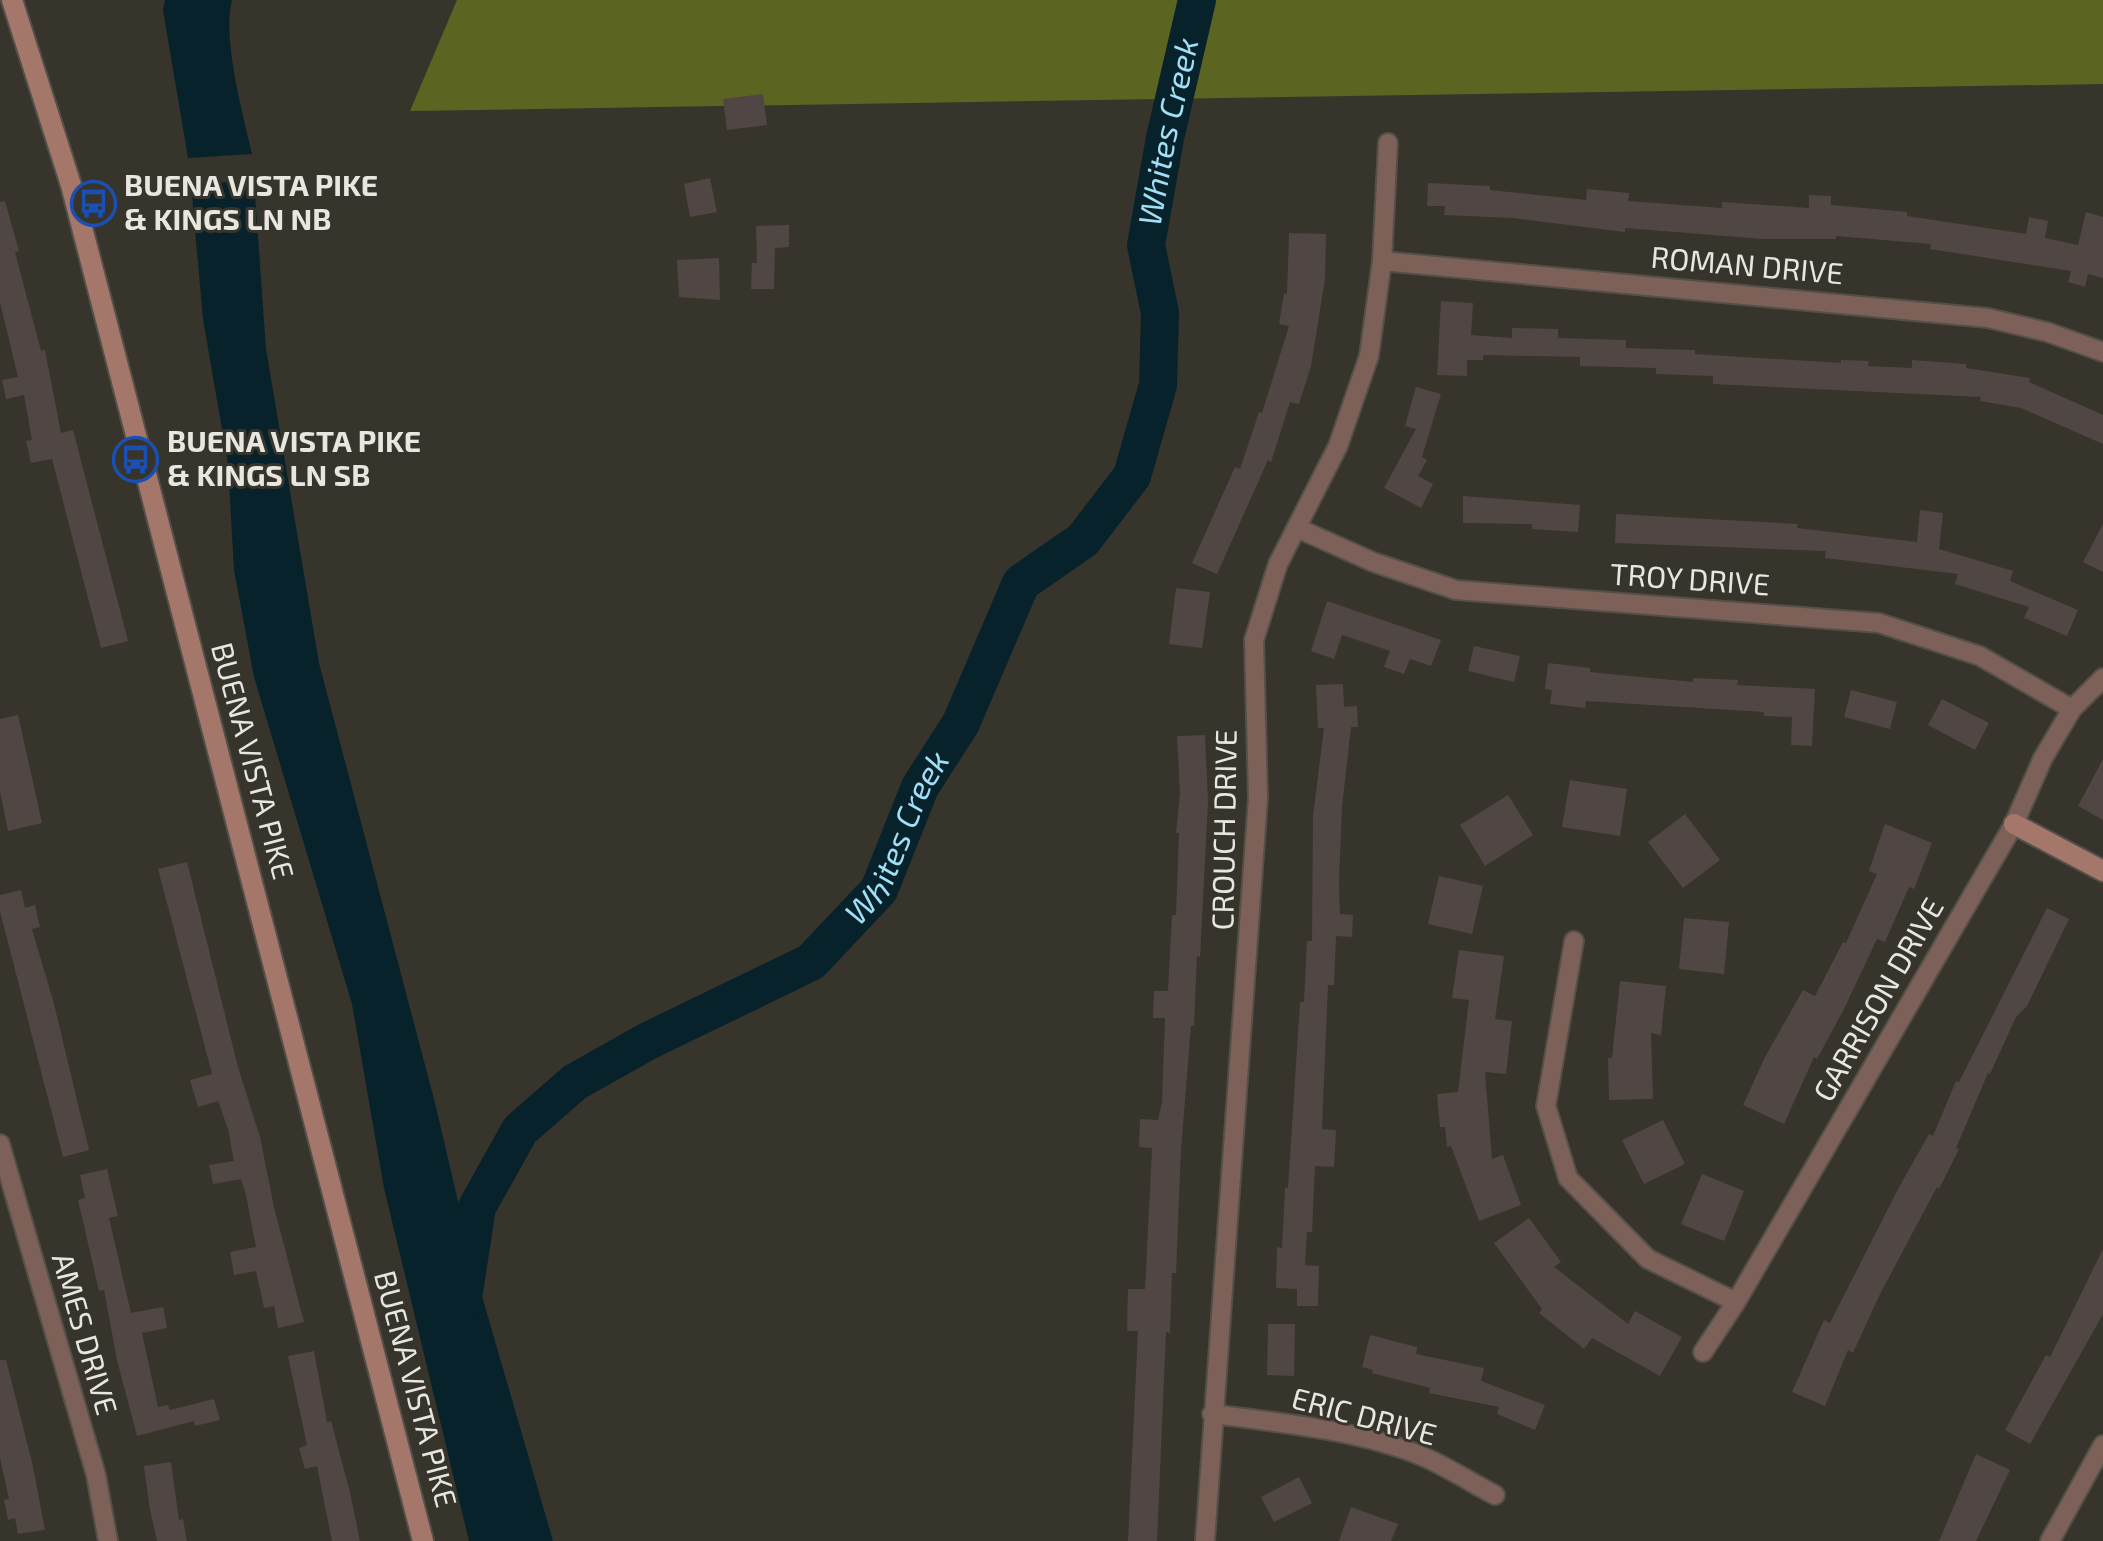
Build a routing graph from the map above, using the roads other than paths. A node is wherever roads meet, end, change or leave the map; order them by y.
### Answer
1 (12, 0) edge
2 (1388, 143) dead end
3 (1382, 261) junction
4 (2103, 352) edge
5 (1297, 528) junction
6 (2103, 678) edge
7 (2072, 709) junction
8 (2014, 824) junction
9 (2103, 871) edge
10 (1574, 941) dead end
11 (0, 1144) edge
12 (1736, 1302) junction
13 (1703, 1352) dead end
14 (1212, 1414) junction
15 (2103, 1445) edge
16 (1495, 1495) dead end
17 (108, 1541) edge
18 (423, 1541) edge
19 (1205, 1541) edge
20 (2050, 1541) edge

1 - 18 main road, BUENA VISTA PIKE
2 - 3 street, CROUCH DRIVE
3 - 4 street, ROMAN DRIVE
3 - 5 street, CROUCH DRIVE
5 - 7 street, TROY DRIVE
5 - 14 street, CROUCH DRIVE
6 - 7 street, GARRISON DRIVE
7 - 8 street, GARRISON DRIVE
8 - 9 main road
8 - 12 street, GARRISON DRIVE
10 - 12 street
11 - 17 street, AMES DRIVE
12 - 13 street, GARRISON DRIVE
14 - 16 street, ERIC DRIVE
14 - 19 street, CROUCH DRIVE
15 - 20 street

